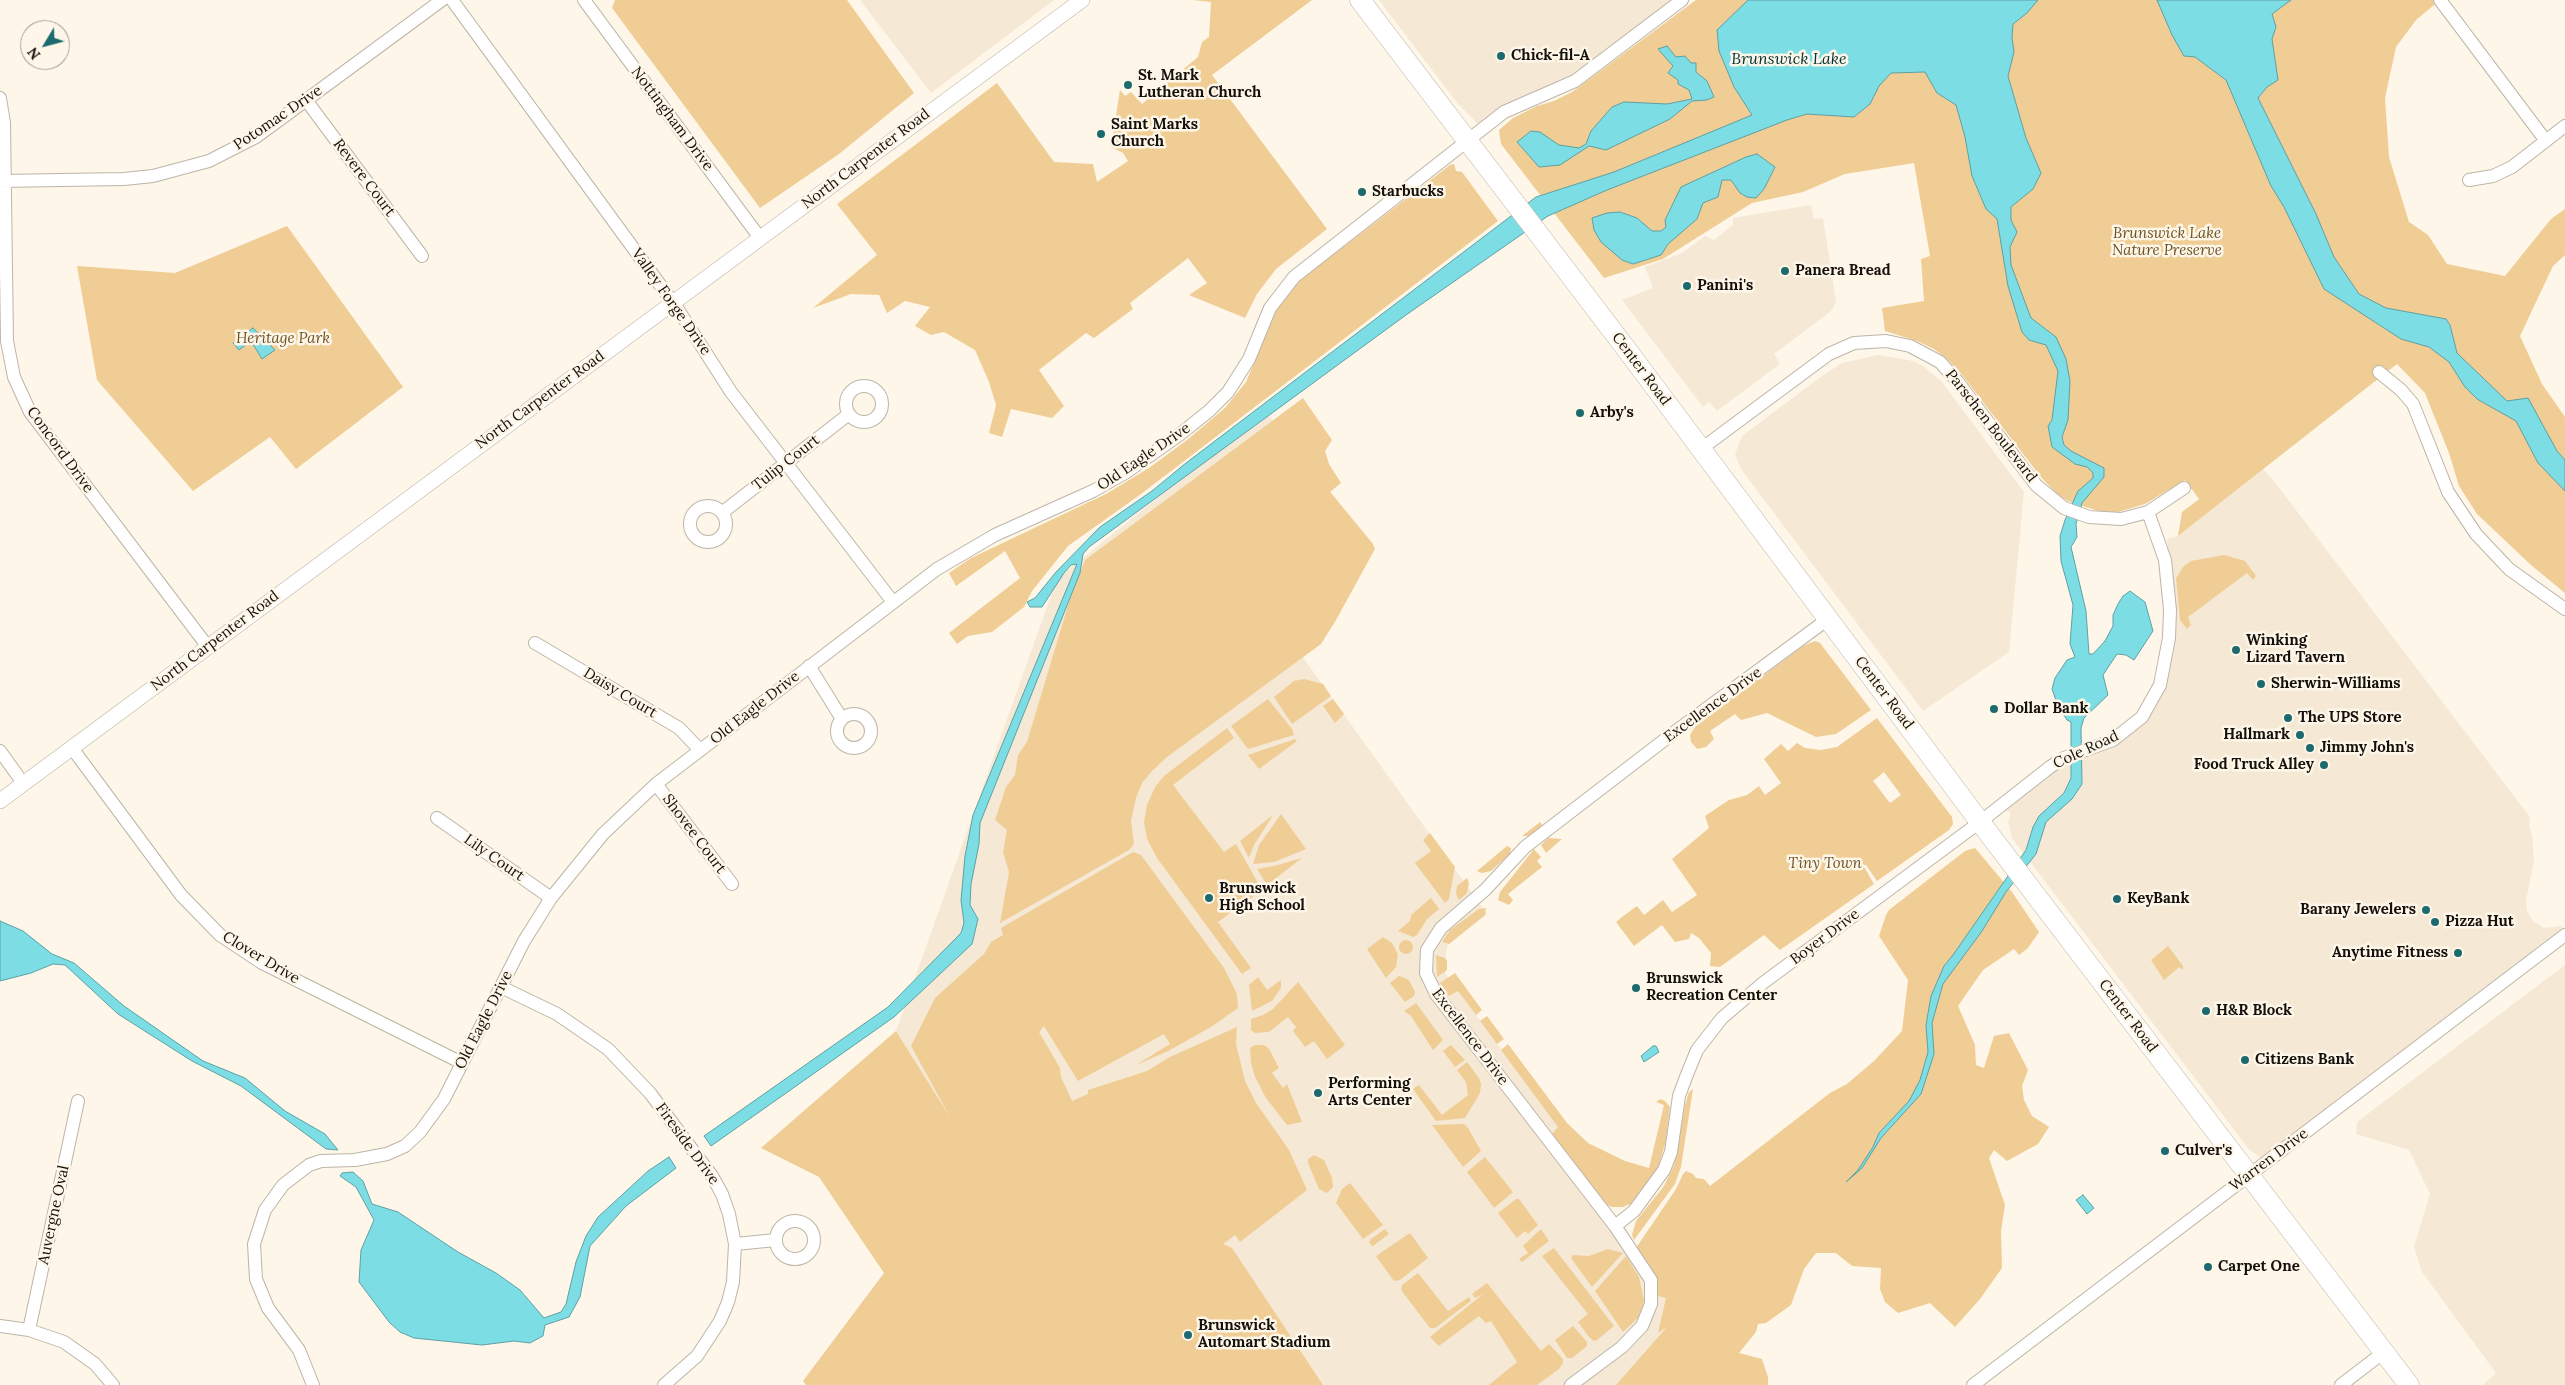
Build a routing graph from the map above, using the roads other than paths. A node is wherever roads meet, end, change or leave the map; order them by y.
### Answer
1 (442, 0) edge
2 (452, 0) edge
3 (584, 0) edge
4 (1082, 0) edge
5 (1360, 0) edge
6 (1682, 0) edge
7 (2440, 0) edge
8 (0, 98) edge
9 (306, 100) junction
10 (2565, 126) edge
11 (2546, 141) junction
12 (1466, 142) junction
13 (2469, 180) dead end
14 (2, 181) edge
15 (760, 238) junction
16 (422, 256) dead end
17 (672, 302) junction
18 (2379, 372) dead end
19 (849, 414) dead end
20 (1701, 449) junction
21 (786, 462) junction
22 (2184, 488) dead end
23 (723, 512) dead end
24 (2148, 512) junction
25 (893, 602) junction
26 (2565, 609) edge
27 (1828, 619) junction
28 (535, 643) dead end
29 (208, 648) junction
30 (809, 666) junction
31 (842, 719) dead end
32 (72, 748) junction
33 (700, 750) junction
34 (0, 751) edge
35 (24, 783) junction
36 (656, 784) junction
37 (0, 801) edge
38 (437, 818) dead end
39 (1980, 822) junction
40 (732, 884) dead end
41 (551, 898) junction
42 (2565, 934) edge
43 (500, 987) junction
44 (462, 1063) junction
45 (78, 1101) dead end
46 (2250, 1174) junction
47 (1615, 1226) junction
48 (776, 1240) dead end
49 (735, 1244) junction
50 (0, 1326) edge
51 (29, 1330) junction
52 (2384, 1352) junction
53 (678, 1381) edge
54 (114, 1385) edge
55 (313, 1385) edge
56 (664, 1385) edge
57 (1571, 1385) edge
58 (1973, 1385) edge
59 (2341, 1385) edge
60 (2409, 1385) edge

1 - 9 street, Potomac Drive
2 - 17 street, Valley Forge Drive
3 - 15 street, Nottingham Drive
4 - 15 street, North Carpenter Road
5 - 12 main road, Center Road
6 - 12 street, Old Eagle Drive
7 - 11 street
8 - 14 street, Concord Drive
9 - 14 street, Potomac Drive
9 - 16 street, Revere Court
10 - 11 street
11 - 13 street
12 - 20 main road, Center Road
12 - 25 street, Old Eagle Drive
14 - 29 street, Concord Drive
15 - 17 street, North Carpenter Road
17 - 21 street, Valley Forge Drive
17 - 29 street, North Carpenter Road
18 - 26 street
19 - 21 street, Tulip Court
20 - 24 street, Parschen Boulevard
20 - 27 main road, Center Road
21 - 23 street, Tulip Court
21 - 25 street, Valley Forge Drive
22 - 24 street, Parschen Boulevard
24 - 39 street, Cole Road
25 - 30 street, Old Eagle Drive
27 - 39 main road, Center Road
27 - 47 street, Excellence Drive
28 - 33 street, Daisy Court
29 - 32 street, North Carpenter Road
30 - 31 street
30 - 33 street, Old Eagle Drive
32 - 35 street, North Carpenter Road
32 - 44 street, Clover Drive
33 - 36 street, Old Eagle Drive
34 - 35 street
35 - 37 street, North Carpenter Road
36 - 40 street, Shovee Court
36 - 41 street, Old Eagle Drive
38 - 41 street, Lily Court
39 - 46 main road, Center Road
39 - 47 street, Boyer Drive
41 - 43 street, Old Eagle Drive
42 - 46 street, Warren Drive
43 - 44 street, Old Eagle Drive
43 - 49 street, Fireside Drive
44 - 55 street, Old Eagle Drive
45 - 51 street, Auvergne Oval
46 - 52 main road, Center Road
46 - 58 street, Warren Drive
47 - 57 street, Excellence Drive
48 - 49 street
49 - 53 street, Fireside Drive
50 - 51 street
51 - 54 street
52 - 59 street
52 - 60 main road, Center Road
53 - 56 street, Fireside Drive

